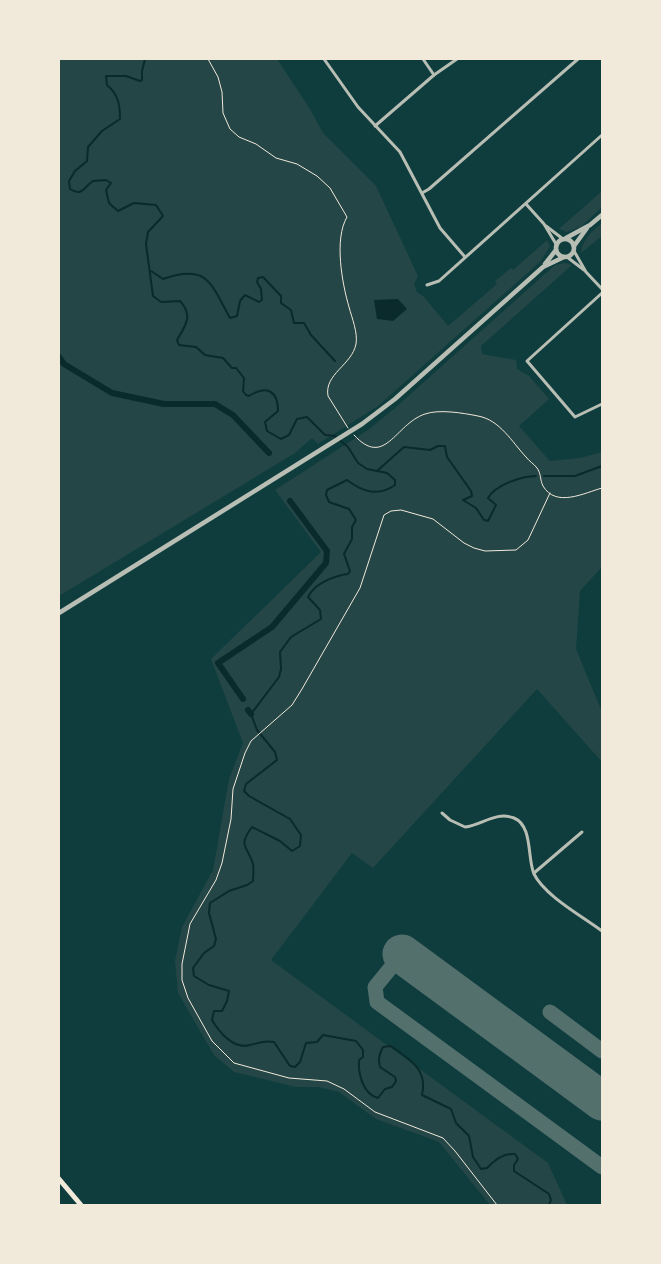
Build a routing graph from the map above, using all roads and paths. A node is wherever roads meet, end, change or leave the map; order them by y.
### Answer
1 (208, 59) edge
2 (324, 59) edge
3 (423, 59) edge
4 (458, 59) edge
5 (578, 59) edge
6 (434, 75) junction
7 (376, 126) junction
8 (602, 135) edge
9 (422, 193) junction
10 (526, 204) junction
11 (602, 214) edge
12 (544, 224) junction
13 (590, 225) junction
14 (564, 239) junction
15 (556, 244) junction
16 (574, 248) junction
17 (556, 250) junction
18 (465, 257) junction
19 (565, 257) junction
20 (543, 267) junction
21 (586, 272) junction
22 (427, 285) dead end
23 (602, 290) edge
24 (602, 294) edge
25 (602, 404) edge
26 (602, 488) edge
27 (550, 493) junction
28 (59, 613) edge
29 (442, 813) dead end
30 (582, 832) dead end
31 (534, 873) junction
32 (602, 931) edge
33 (59, 1179) edge
34 (81, 1205) edge
35 (497, 1205) edge

1 - 27 path
2 - 7 street
3 - 6 street
4 - 6 street
5 - 9 street
6 - 7 street
7 - 9 street
8 - 10 street
9 - 18 street
10 - 12 street
10 - 18 street
11 - 13 street
12 - 14 street
12 - 15 street
13 - 14 street
13 - 16 street
14 - 15 street
14 - 16 street
15 - 17 street
16 - 19 street
16 - 21 street
17 - 19 street
17 - 20 street
18 - 22 street
19 - 20 street
19 - 21 street
20 - 28 street
21 - 23 street
24 - 25 street
26 - 27 path
27 - 35 path
29 - 31 street
30 - 31 street
31 - 32 street
33 - 34 main road

